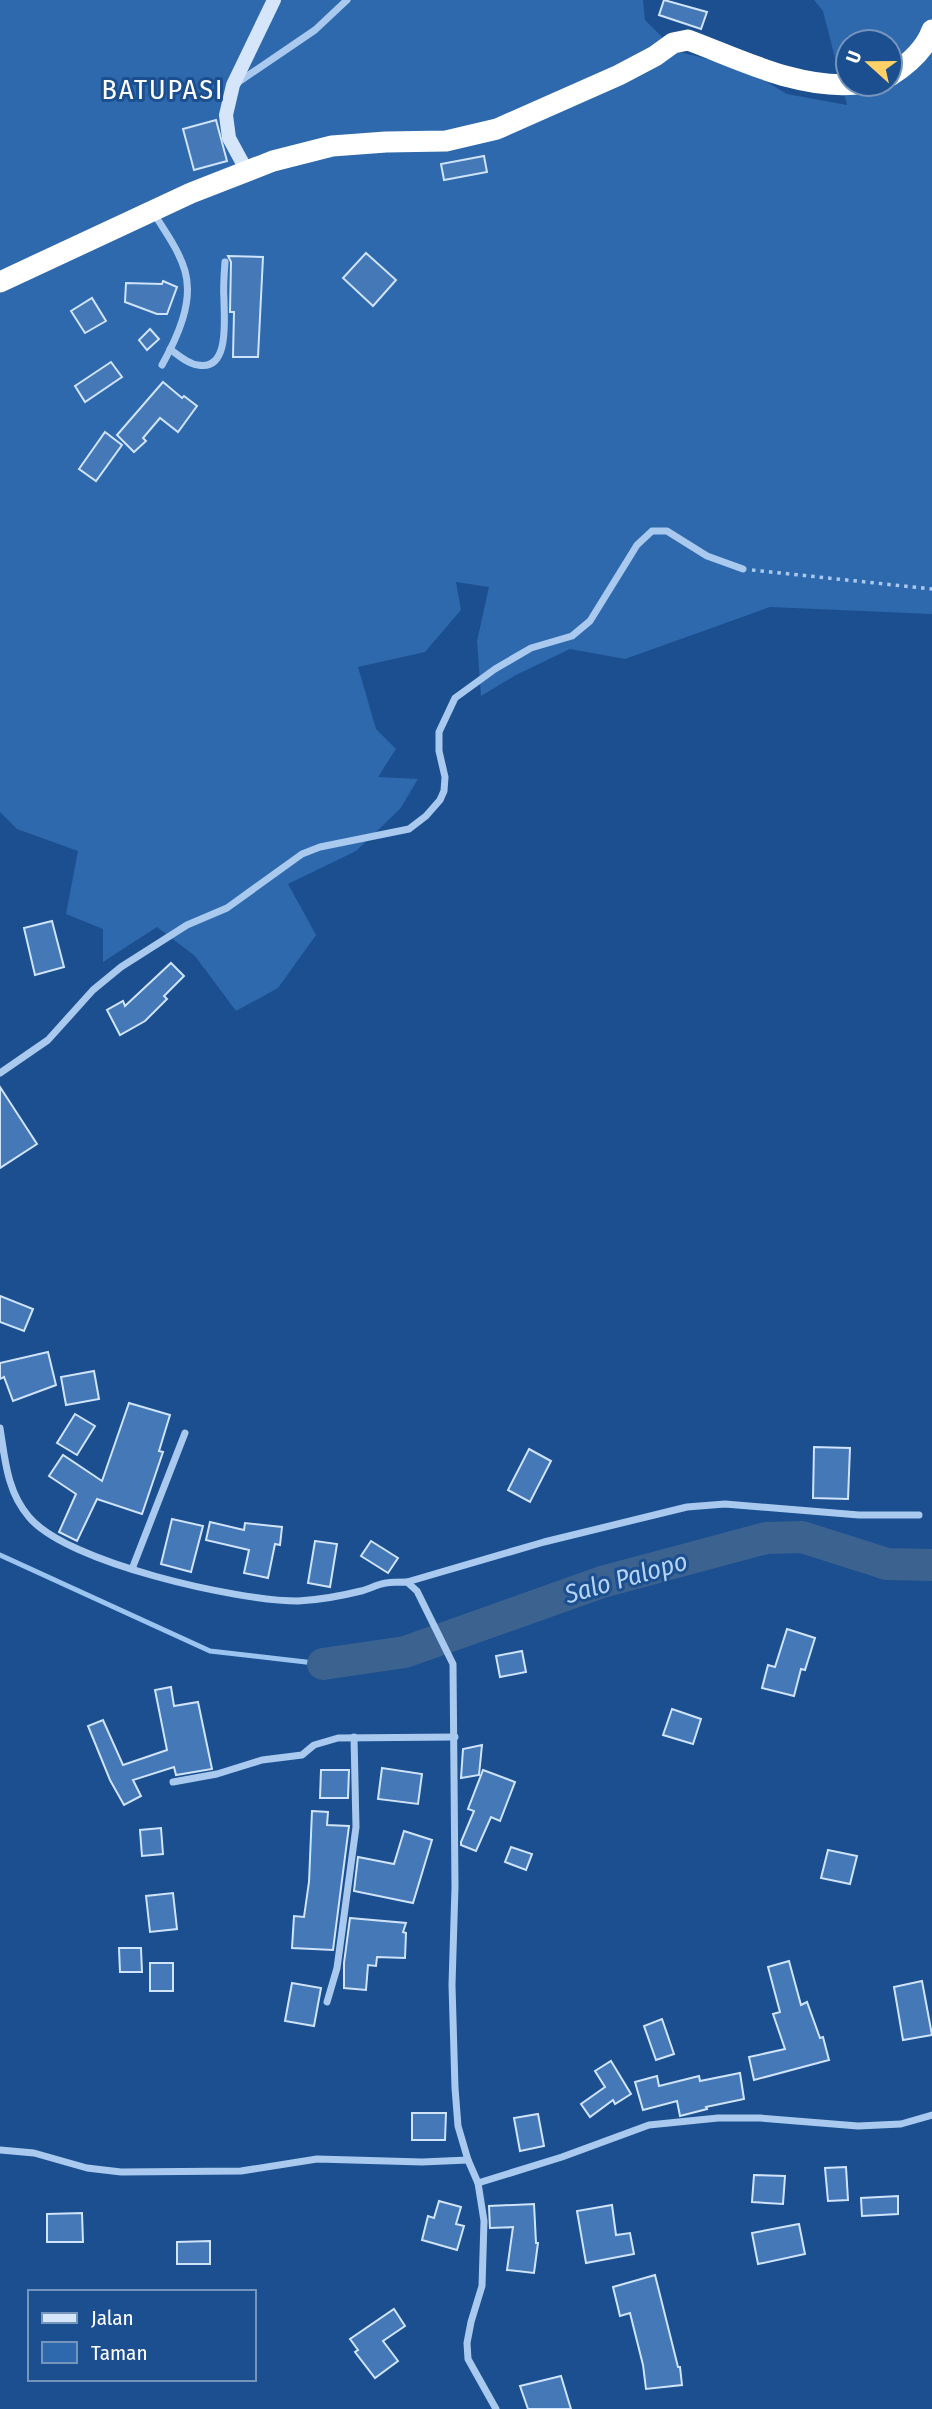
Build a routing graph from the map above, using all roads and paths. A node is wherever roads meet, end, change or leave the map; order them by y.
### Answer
1 (274, 0) edge
2 (347, 0) edge
3 (932, 30) edge
4 (904, 67) edge
5 (233, 85) junction
6 (834, 87) edge
7 (248, 173) junction
8 (153, 212) junction
9 (225, 262) dead end
10 (0, 282) edge
11 (170, 349) junction
12 (162, 365) dead end
13 (743, 569) joint
14 (932, 589) edge
15 (0, 1073) edge
16 (0, 1427) edge
17 (185, 1433) dead end
18 (919, 1515) dead end
19 (132, 1569) junction
20 (407, 1582) junction
21 (354, 1737) junction
22 (455, 1737) junction
23 (173, 1782) dead end
24 (327, 2002) dead end
25 (932, 2115) edge
26 (0, 2150) edge
27 (468, 2160) junction
28 (478, 2183) junction
29 (496, 2409) edge

1 - 5 street
2 - 5 street
3 - 4 highway
5 - 7 street
6 - 7 highway
7 - 8 highway
8 - 10 highway
8 - 11 street
9 - 11 street
11 - 12 street
13 - 14 path
13 - 15 street
16 - 19 street
17 - 19 street
18 - 20 street
19 - 20 street
20 - 22 street
21 - 22 street
21 - 23 street
21 - 24 street
22 - 27 street
25 - 28 street
26 - 27 street
27 - 28 street
28 - 29 street

